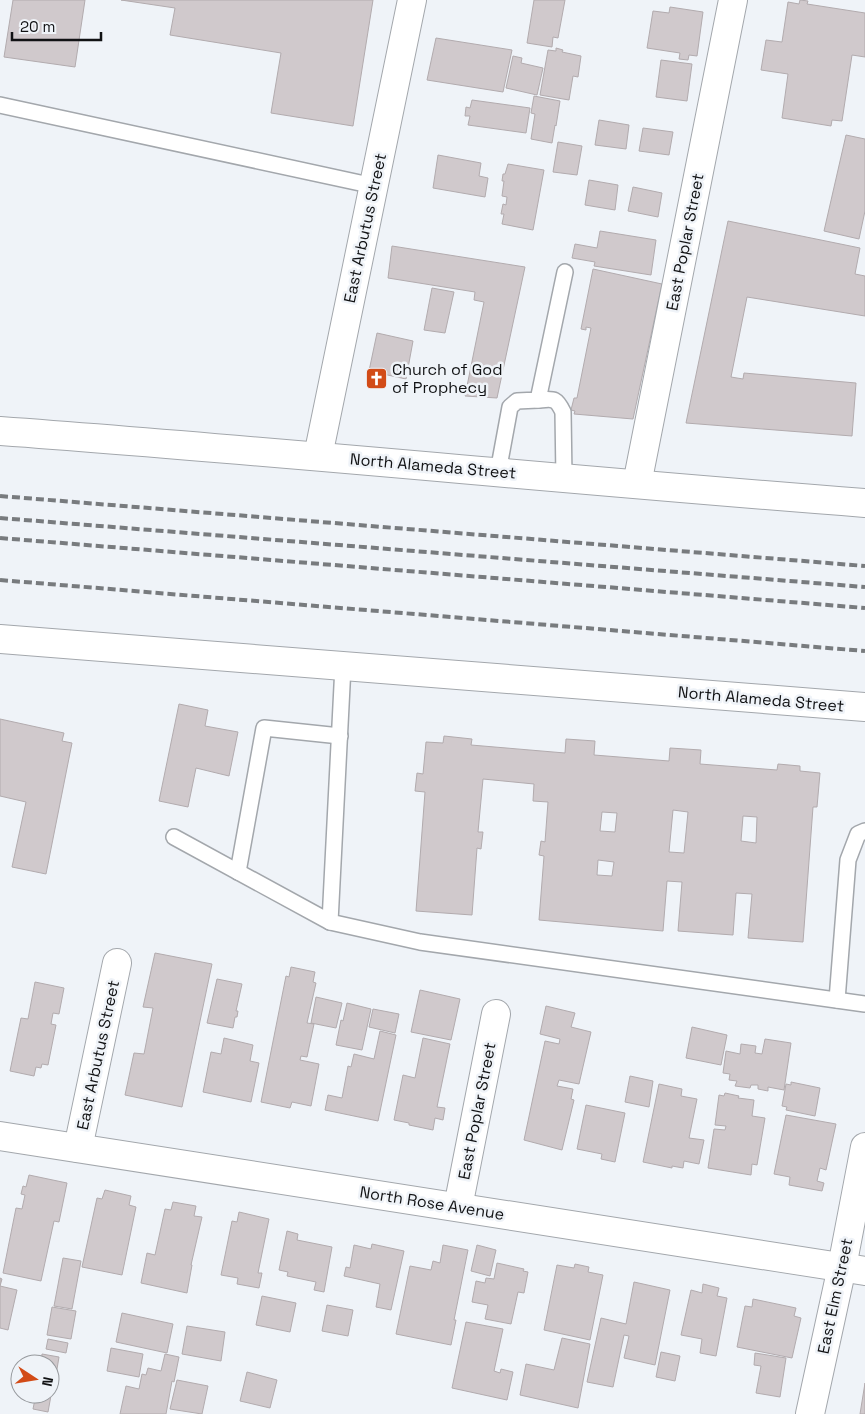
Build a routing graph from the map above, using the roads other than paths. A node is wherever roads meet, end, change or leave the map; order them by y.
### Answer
1 (412, 0) edge
2 (733, 0) edge
3 (0, 105) edge
4 (374, 186) junction
5 (565, 272) dead end
6 (538, 400) junction
7 (0, 431) edge
8 (318, 456) junction
9 (498, 472) junction
10 (564, 478) junction
11 (637, 484) junction
12 (865, 502) edge
13 (0, 639) edge
14 (343, 666) junction
15 (865, 708) edge
16 (340, 736) junction
17 (865, 831) edge
18 (174, 837) dead end
19 (238, 872) junction
20 (330, 922) junction
21 (117, 963) dead end
22 (837, 1000) junction
23 (865, 1004) edge
24 (496, 1014) dead end
25 (0, 1136) edge
26 (78, 1148) junction
27 (865, 1148) edge
28 (458, 1207) junction
29 (854, 1269) edge
30 (810, 1414) edge

1 - 4 street, East Arbutus Street
2 - 11 street, East Poplar Street
3 - 4 lane
4 - 8 street, East Arbutus Street
5 - 6 lane
6 - 9 lane
6 - 10 lane
7 - 8 street, North Alameda Street
8 - 9 street, North Alameda Street
9 - 10 street, North Alameda Street
10 - 11 street, North Alameda Street
11 - 12 street, North Alameda Street
13 - 14 street, North Alameda Street
14 - 15 street, North Alameda Street
14 - 16 lane
16 - 19 lane
16 - 20 lane
17 - 22 lane
18 - 19 lane
19 - 20 lane
20 - 22 lane
21 - 26 street, East Arbutus Street
22 - 23 lane
24 - 28 street, East Poplar Street
25 - 26 street, North Rose Avenue
26 - 28 street, North Rose Avenue
27 - 29 street, East Elm Street
28 - 29 street, North Rose Avenue
29 - 30 street, East Elm Street

